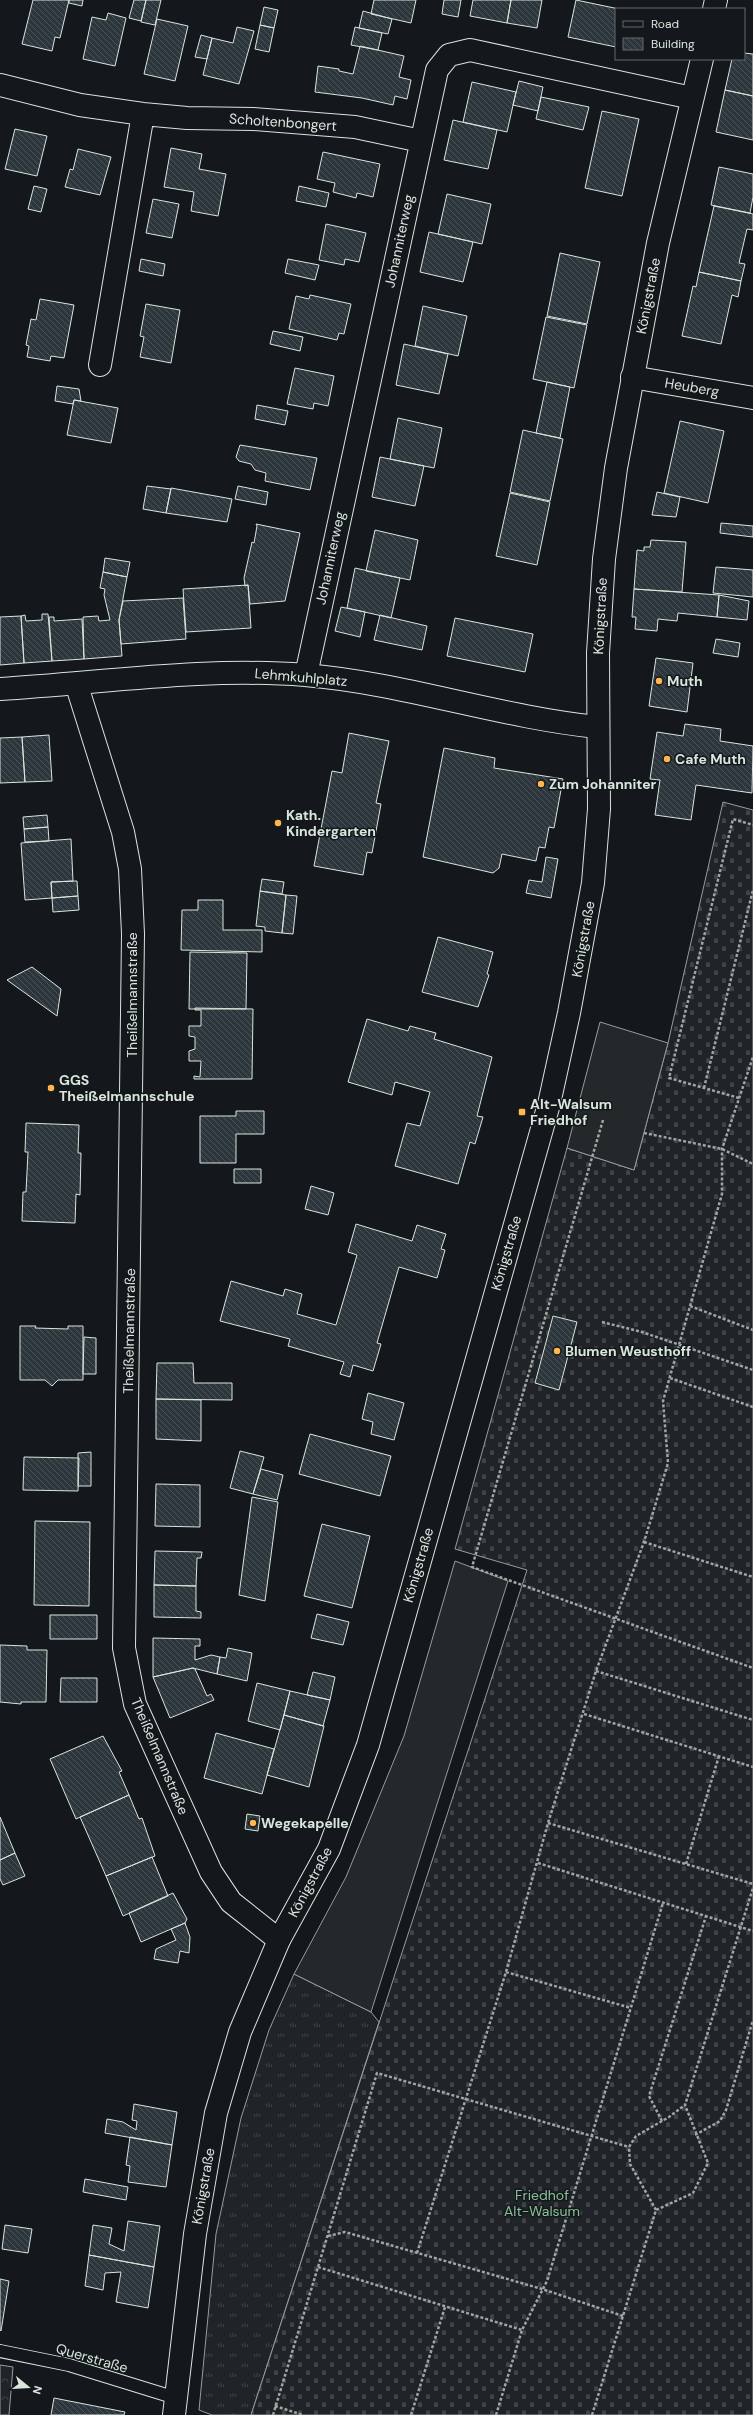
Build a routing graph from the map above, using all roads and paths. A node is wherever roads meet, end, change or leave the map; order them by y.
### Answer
1 (702, 60) edge
2 (0, 85) edge
3 (692, 98) junction
4 (143, 114) junction
5 (421, 141) junction
6 (100, 365) dead end
7 (632, 377) junction
8 (753, 398) edge
9 (306, 675) junction
10 (76, 683) junction
11 (0, 688) edge
12 (598, 727) junction
13 (753, 825) edge
14 (753, 890) edge
15 (753, 1057) edge
16 (704, 1088) junction
17 (739, 1098) junction
18 (603, 1120) dead end
19 (644, 1133) dead end
20 (722, 1149) junction
21 (753, 1164) edge
22 (690, 1306) junction
23 (602, 1322) dead end
24 (753, 1330) edge
25 (679, 1344) junction
26 (753, 1370) edge
27 (670, 1378) junction
28 (753, 1407) edge
29 (644, 1542) junction
30 (753, 1577) edge
31 (615, 1620) junction
32 (753, 1668) edge
33 (596, 1671) junction
34 (584, 1714) junction
35 (753, 1720) edge
36 (719, 1756) junction
37 (753, 1766) edge
38 (548, 1823) junction
39 (538, 1863) junction
40 (686, 1864) junction
41 (753, 1884) edge
42 (753, 1888) edge
43 (663, 1903) junction
44 (706, 1916) junction
45 (741, 1927) junction
46 (753, 1930) edge
47 (279, 1940) junction
48 (506, 1972) junction
49 (630, 2008) junction
50 (753, 2020) edge
51 (466, 2099) junction
52 (685, 2105) junction
53 (662, 2121) junction
54 (696, 2135) junction
55 (591, 2136) junction
56 (629, 2147) junction
57 (656, 2210) junction
58 (327, 2236) junction
59 (417, 2253) junction
60 (318, 2267) junction
61 (542, 2289) junction
62 (445, 2307) junction
63 (623, 2316) junction
64 (522, 2330) junction
65 (0, 2351) edge
66 (275, 2406) junction
67 (176, 2410) edge
68 (273, 2415) edge
69 (303, 2415) edge
70 (411, 2415) edge
71 (496, 2415) edge
72 (592, 2415) edge

1 - 3 street, Königstraße
2 - 4 street, Scholtenbongert
3 - 5 street, Johanniterweg
3 - 7 street, Königstraße
4 - 5 street, Scholtenbongert
4 - 6 street
5 - 9 street, Johanniterweg
7 - 8 street, Heuberg
7 - 12 street, Königstraße
9 - 10 street, Lehmkuhlplatz
9 - 12 street, Lehmkuhlplatz
10 - 11 street, Lehmkuhlplatz
10 - 47 street, Theißelmannstraße
12 - 47 street, Königstraße
13 - 16 path
14 - 16 path
15 - 17 path
16 - 17 path
17 - 20 path
18 - 31 path
19 - 20 path
20 - 21 path
20 - 22 path
22 - 24 path
22 - 25 path
23 - 25 path
25 - 26 path
25 - 27 path
27 - 28 path
27 - 29 path
29 - 30 path
29 - 31 path
31 - 32 path
31 - 33 path
33 - 34 path
33 - 35 path
34 - 36 path
34 - 38 path
36 - 37 path
36 - 40 path
38 - 39 path
38 - 40 path
39 - 43 path
39 - 48 path
40 - 41 path
42 - 45 path
43 - 44 path
43 - 49 path
44 - 45 path
44 - 53 path
45 - 46 path
45 - 52 path
47 - 67 street, Königstraße
48 - 49 path
48 - 51 path
49 - 55 path
50 - 54 path
51 - 55 path
51 - 58 path
51 - 59 path
52 - 53 path
52 - 54 path
53 - 56 path
54 - 57 path
55 - 56 path
55 - 61 path
56 - 57 path
57 - 63 path
58 - 59 path
58 - 60 path
59 - 61 path
60 - 62 path
60 - 66 path
61 - 63 path
61 - 64 path
62 - 64 path
62 - 70 path
63 - 72 path
64 - 71 path
65 - 67 lane, Querstraße
66 - 68 path
66 - 69 path

